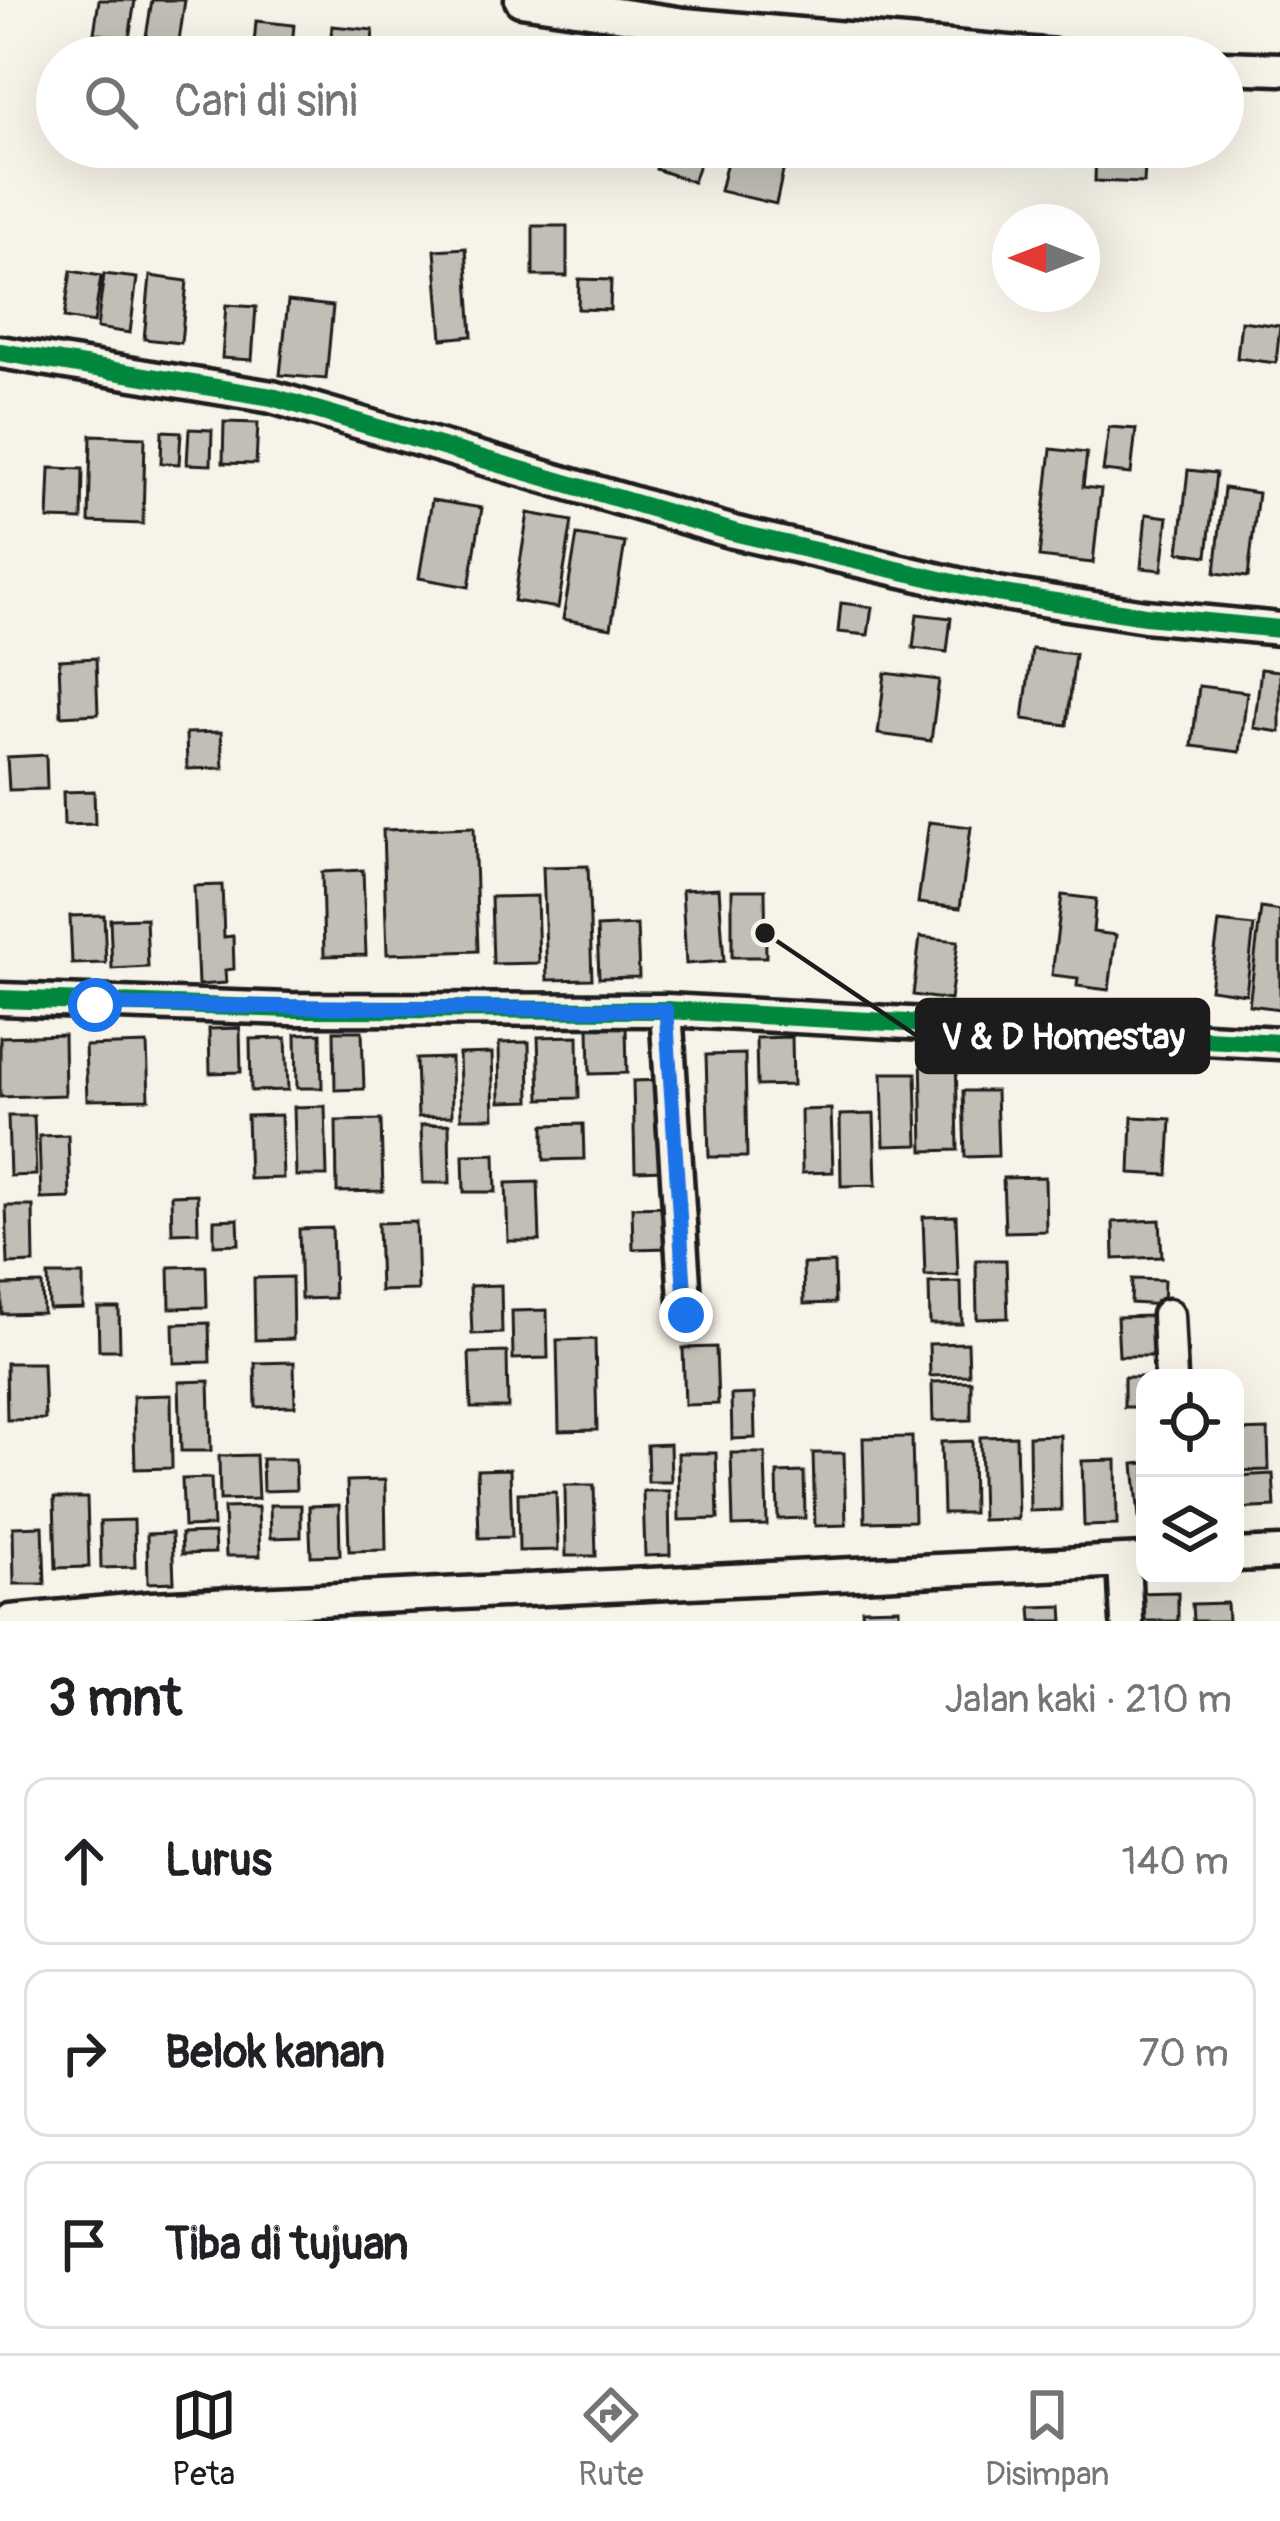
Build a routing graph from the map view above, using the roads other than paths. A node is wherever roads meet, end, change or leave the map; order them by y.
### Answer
1 (521, 0) edge
2 (613, 8) edge
3 (873, 36) edge
4 (1244, 68) edge
5 (1280, 68) edge
6 (0, 352) edge
7 (1280, 629) edge
8 (0, 999) edge
9 (666, 1010) junction
10 (1280, 1042) edge
11 (686, 1315) dead end
12 (1168, 1315) dead end
13 (1171, 1369) edge
14 (1280, 1553) edge
15 (1244, 1555) edge
16 (1134, 1561) edge
17 (11, 1621) edge
18 (1127, 1621) edge

1 - 2 street
2 - 3 street
4 - 5 street
6 - 7 street
8 - 9 street
9 - 10 street
9 - 11 street
12 - 13 street
14 - 15 street
16 - 17 street
16 - 18 street

